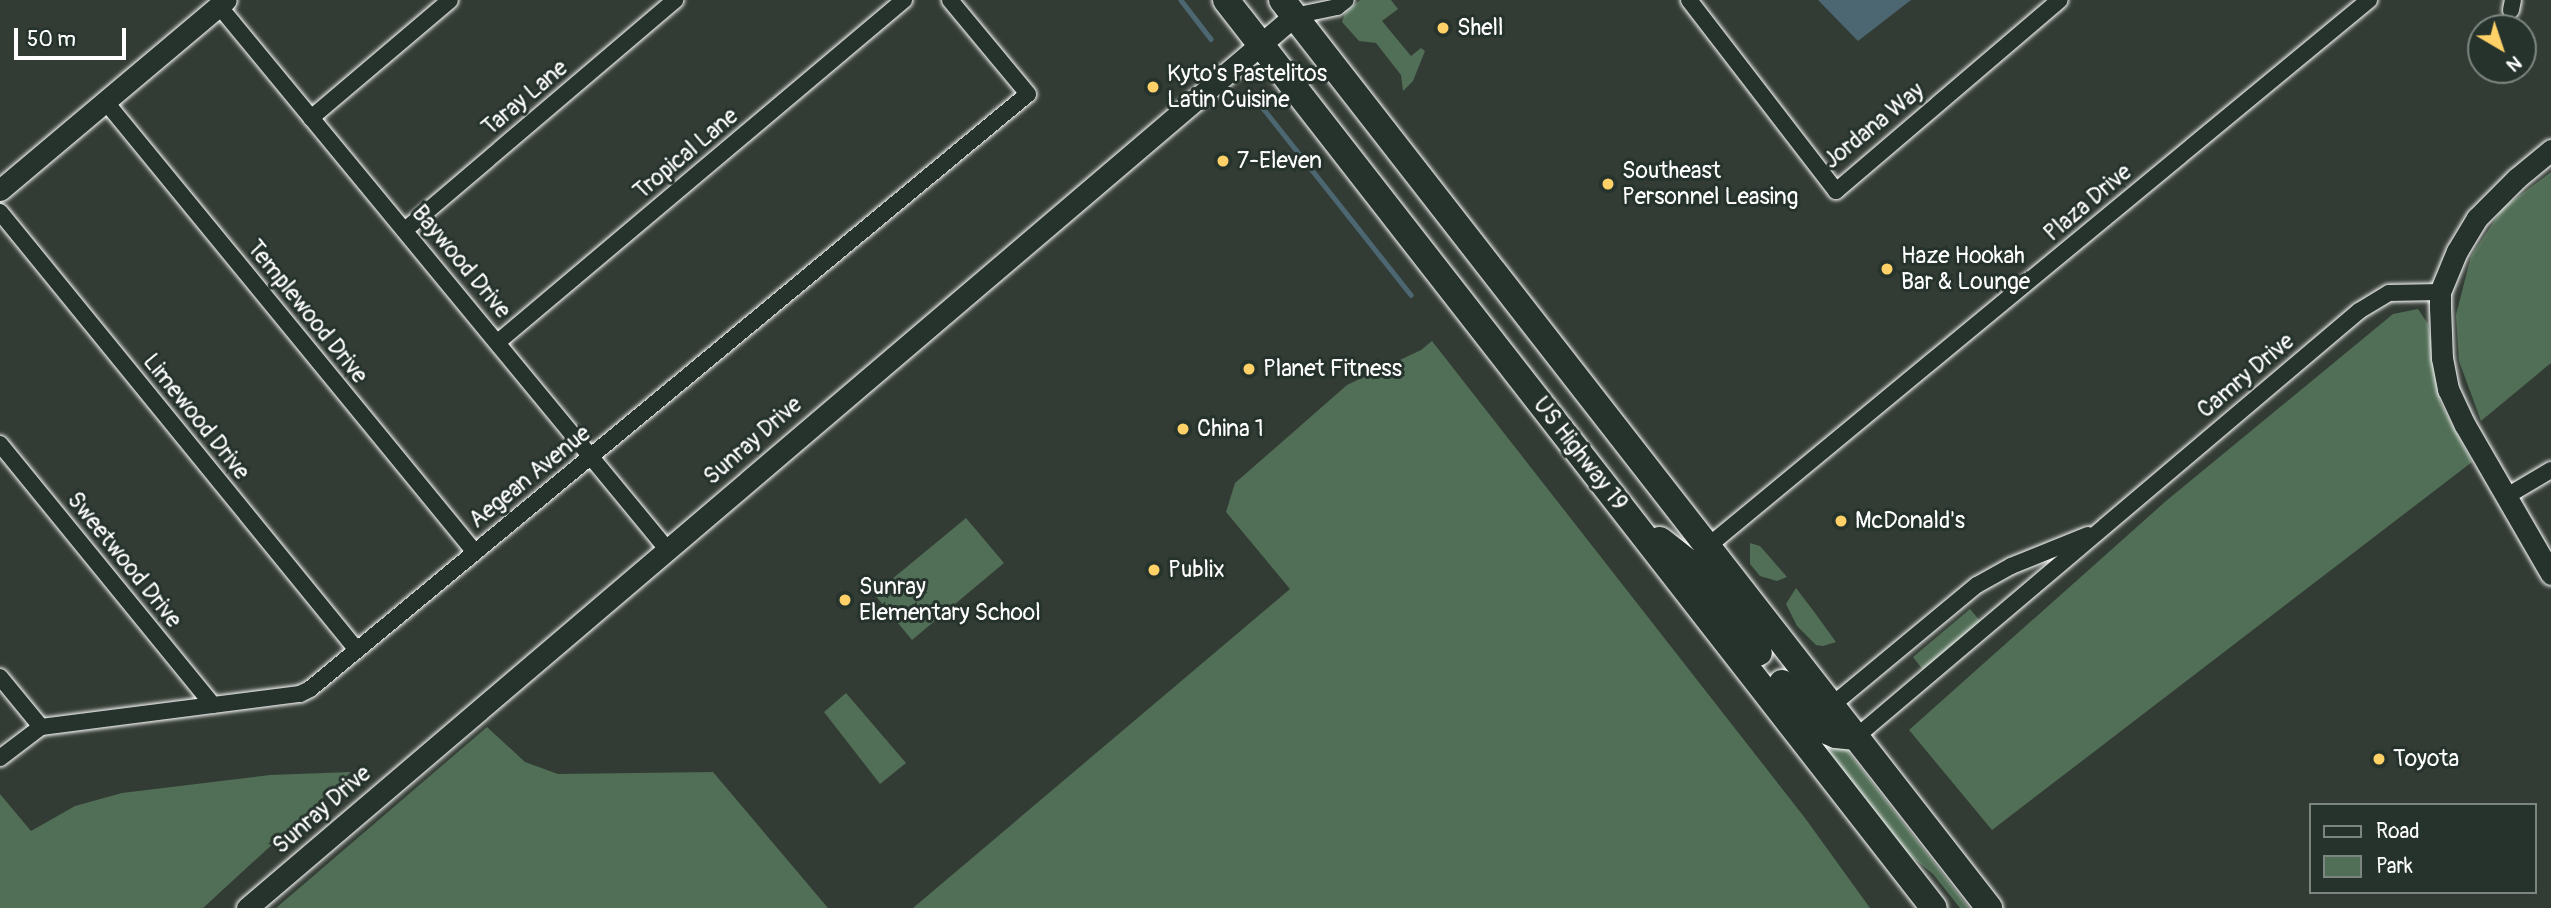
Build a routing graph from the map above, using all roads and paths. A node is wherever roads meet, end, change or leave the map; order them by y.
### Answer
1 (450, 0) edge
2 (675, 0) edge
3 (904, 0) edge
4 (950, 0) edge
5 (1226, 0) edge
6 (1346, 0) edge
7 (1689, 0) edge
8 (2060, 0) edge
9 (2369, 0) edge
10 (223, 3) edge
11 (1294, 5) edge
12 (1260, 43) junction
13 (105, 101) junction
14 (311, 118) junction
15 (2551, 150) edge
16 (0, 190) edge
17 (0, 212) edge
18 (405, 230) junction
19 (2440, 292) junction
20 (498, 342) junction
21 (0, 444) edge
22 (593, 457) junction
23 (2551, 470) edge
24 (2507, 496) junction
25 (1631, 518) junction
26 (2096, 532) junction
27 (1707, 547) junction
28 (667, 549) junction
29 (474, 551) junction
30 (2551, 574) edge
31 (357, 650) junction
32 (0, 677) edge
33 (213, 705) junction
34 (1831, 706) junction
35 (41, 727) junction
36 (1856, 737) junction
37 (0, 758) edge
38 (247, 908) edge
39 (1934, 908) edge
40 (1989, 908) edge

1 - 14 street
2 - 18 street, Taray Lane
3 - 20 street, Tropical Lane
4 - 22 street, Aegean Avenue
5 - 12 highway, US Highway 19
6 - 11 street, Sunray Drive
7 - 8 street, Jordana Way
9 - 27 street, Plaza Drive
10 - 13 street
10 - 14 street, Baywood Drive
11 - 12 street, Sunray Drive
11 - 27 highway, US Highway 19
12 - 25 highway, US Highway 19
12 - 28 street, Sunray Drive
13 - 16 street
13 - 29 street, Templewood Drive
14 - 18 street, Baywood Drive
15 - 19 street
17 - 31 street, Limewood Drive
18 - 20 street, Baywood Drive
19 - 24 street
19 - 26 street, Camry Drive
20 - 22 street, Baywood Drive
21 - 33 street, Sweetwood Drive
22 - 28 street, Baywood Drive
22 - 29 street, Aegean Avenue
23 - 24 street
24 - 30 street
25 - 36 highway
25 - 39 highway, US Highway 19
26 - 34 street, Camry Drive
26 - 36 street, Camry Drive
27 - 34 highway, US Highway 19
28 - 38 street, Sunray Drive
29 - 31 street, Aegean Avenue
31 - 33 street, Aegean Avenue
32 - 35 street
33 - 35 street, Aegean Avenue
34 - 36 highway, US Highway 19
35 - 37 street, Aegean Avenue
36 - 40 highway, US Highway 19

